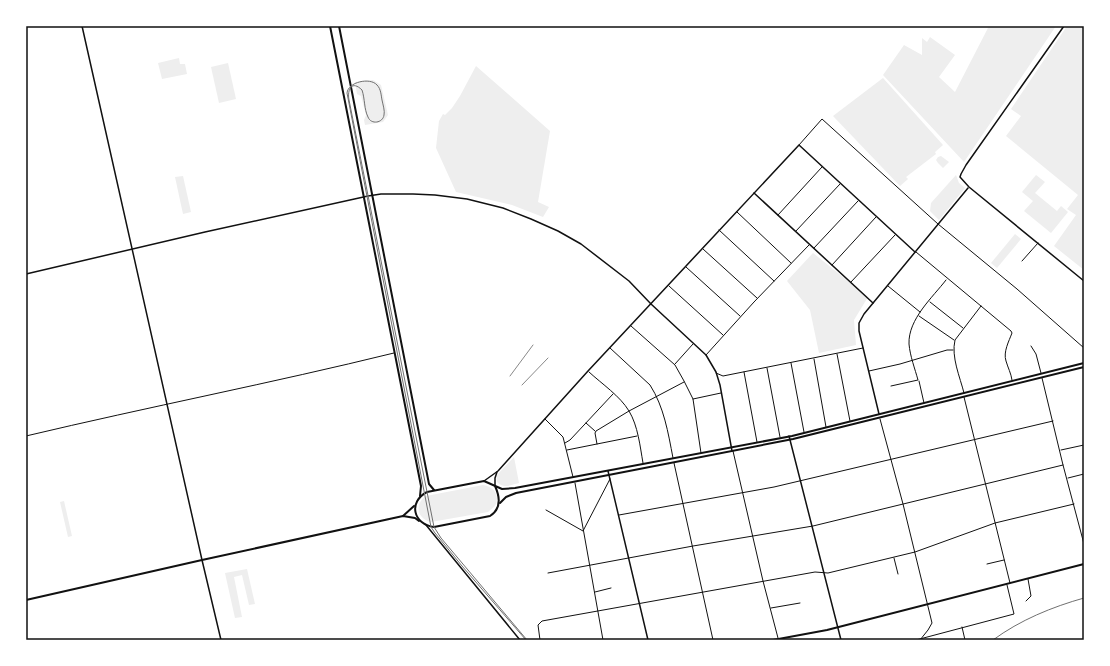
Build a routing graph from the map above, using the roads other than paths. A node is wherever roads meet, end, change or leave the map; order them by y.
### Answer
1 (82, 26) edge
2 (330, 26) edge
3 (339, 26) edge
4 (1064, 26) edge
5 (799, 145) junction
6 (822, 166) junction
7 (841, 183) junction
8 (969, 187) junction
9 (754, 193) junction
10 (373, 195) junction
11 (364, 197) junction
12 (858, 200) junction
13 (736, 212) junction
14 (778, 215) junction
15 (877, 217) junction
16 (938, 224) junction
17 (719, 230) junction
18 (796, 231) junction
19 (896, 234) junction
20 (1038, 243) junction
21 (810, 244) junction
22 (703, 248) junction
23 (814, 248) junction
24 (133, 249) junction
25 (915, 252) junction
26 (1022, 261) dead end
27 (792, 264) junction
28 (832, 265) junction
29 (686, 267) junction
30 (26, 274) edge
31 (947, 279) junction
32 (774, 281) junction
33 (1084, 281) edge
34 (851, 282) junction
35 (668, 285) junction
36 (888, 286) junction
37 (757, 299) junction
38 (929, 301) junction
39 (873, 303) junction
40 (651, 304) junction
41 (981, 306) junction
42 (920, 313) junction
43 (918, 316) junction
44 (741, 317) junction
45 (631, 326) junction
46 (963, 328) junction
47 (723, 335) junction
48 (955, 340) junction
49 (694, 344) junction
50 (533, 345) dead end
51 (1030, 346) dead end
52 (610, 348) junction
53 (863, 348) junction
54 (1084, 348) edge
55 (953, 350) junction
56 (395, 353) junction
57 (837, 354) junction
58 (706, 356) junction
59 (548, 358) dead end
60 (814, 358) junction
61 (913, 360) junction
62 (791, 362) junction
63 (1084, 363) edge
64 (674, 364) junction
65 (767, 367) junction
66 (1084, 367) edge
67 (588, 371) junction
68 (744, 371) junction
69 (869, 371) junction
70 (716, 372) junction
71 (1041, 374) junction
72 (510, 376) dead end
73 (1042, 377) junction
74 (918, 380) junction
75 (684, 381) junction
76 (1012, 381) junction
77 (522, 385) dead end
78 (891, 386) dead end
79 (613, 393) junction
80 (721, 393) junction
81 (964, 393) junction
82 (657, 397) junction
83 (964, 397) junction
84 (693, 399) junction
85 (924, 403) junction
86 (167, 404) junction
87 (629, 411) junction
88 (879, 414) junction
89 (880, 418) junction
90 (545, 419) junction
91 (850, 421) junction
92 (1053, 421) junction
93 (586, 423) junction
94 (826, 427) junction
95 (595, 432) junction
96 (804, 433) junction
97 (26, 436) edge
98 (638, 436) junction
99 (789, 436) junction
100 (780, 438) junction
101 (790, 439) junction
102 (974, 439) junction
103 (757, 442) junction
104 (565, 443) junction
105 (597, 444) junction
106 (1084, 445) edge
107 (732, 449) junction
108 (567, 450) junction
109 (1060, 450) junction
110 (702, 453) junction
111 (673, 459) junction
112 (891, 459) junction
113 (674, 462) junction
114 (643, 464) junction
115 (1063, 465) junction
116 (498, 471) junction
117 (608, 471) junction
118 (1084, 474) edge
119 (609, 475) junction
120 (573, 477) junction
121 (1067, 478) junction
122 (610, 479) junction
123 (801, 480) junction
124 (484, 481) junction
125 (574, 481) junction
126 (986, 485) junction
127 (495, 486) junction
128 (434, 490) junction
129 (743, 492) junction
130 (420, 496) junction
131 (683, 503) junction
132 (499, 504) junction
133 (903, 504) junction
134 (1074, 504) junction
135 (415, 505) junction
136 (546, 510) dead end
137 (619, 515) junction
138 (403, 516) junction
139 (421, 522) junction
140 (995, 523) junction
141 (426, 525) junction
142 (813, 526) junction
143 (583, 531) junction
144 (753, 536) junction
145 (1084, 544) edge
146 (694, 546) junction
147 (915, 552) junction
148 (894, 557) junction
149 (628, 559) junction
150 (202, 560) junction
151 (1004, 560) junction
152 (987, 564) dead end
153 (1084, 564) edge
154 (590, 566) junction
155 (825, 573) junction
156 (548, 574) dead end
157 (898, 574) dead end
158 (1028, 579) junction
159 (763, 581) junction
160 (1010, 583) junction
161 (1007, 584) junction
162 (611, 588) dead end
163 (594, 592) junction
164 (704, 592) junction
165 (26, 600) edge
166 (1026, 601) dead end
167 (800, 603) dead end
168 (639, 604) junction
169 (927, 604) junction
170 (771, 608) junction
171 (598, 611) junction
172 (838, 627) junction
173 (962, 627) junction
174 (922, 638) junction
175 (778, 639) junction
176 (221, 640) edge
177 (520, 640) edge
178 (540, 640) edge
179 (603, 640) edge
180 (648, 640) edge
181 (714, 640) edge
182 (773, 640) edge
183 (841, 640) edge
184 (916, 640) edge
185 (920, 640) edge
186 (965, 640) edge

1 - 24 street
2 - 11 main road
3 - 10 main road
4 - 8 street
5 - 6 street
5 - 9 street
5 - 16 street
6 - 7 street
6 - 14 street
7 - 12 street
7 - 18 street
8 - 16 street
8 - 20 street
9 - 13 street
9 - 14 street
10 - 11 street
10 - 40 street
10 - 128 main road
11 - 24 street
11 - 56 main road
12 - 15 street
12 - 23 street
13 - 17 street
13 - 27 street
14 - 18 street
15 - 19 street
15 - 28 street
16 - 25 street
16 - 54 street
17 - 22 street
17 - 32 street
18 - 21 street
19 - 25 street
19 - 34 street
20 - 26 street
20 - 33 street
21 - 23 street
21 - 27 street
22 - 29 street
22 - 37 street
23 - 28 street
24 - 30 street
24 - 86 street
25 - 31 street
25 - 36 street
27 - 32 street
28 - 34 street
29 - 35 street
29 - 44 street
31 - 38 street
31 - 41 street
32 - 37 street
34 - 39 street
35 - 40 street
35 - 47 street
36 - 39 street
36 - 42 street
37 - 44 street
38 - 42 street
38 - 46 street
39 - 53 street
40 - 45 street
40 - 49 street
41 - 46 street
41 - 76 street
42 - 43 street
43 - 48 street
43 - 61 street
44 - 47 street
45 - 52 street
45 - 64 street
46 - 48 street
47 - 58 street
48 - 55 street
49 - 58 street
49 - 64 street
50 - 72 lane
51 - 71 street
52 - 67 street
52 - 82 street
53 - 57 street
53 - 69 street
55 - 61 street
55 - 81 street
56 - 86 street
56 - 130 main road
57 - 60 street
57 - 91 street
58 - 70 street
59 - 77 lane
60 - 62 street
60 - 94 street
61 - 69 street
61 - 74 street
62 - 65 street
62 - 96 street
63 - 71 main road
64 - 75 street
65 - 68 street
65 - 100 street
66 - 73 main road
67 - 79 street
67 - 90 street
68 - 70 street
68 - 103 street
69 - 88 street
70 - 80 street
71 - 76 main road
73 - 83 main road
73 - 92 street
74 - 78 street
74 - 85 street
75 - 82 street
75 - 84 street
76 - 81 main road
79 - 87 street
79 - 93 street
80 - 84 street
80 - 107 street
81 - 85 main road
82 - 87 street
82 - 111 street
83 - 89 main road
83 - 102 street
84 - 110 street
85 - 88 main road
86 - 97 street
86 - 150 street
87 - 95 street
87 - 98 street
88 - 91 main road
89 - 101 main road
89 - 112 street
90 - 104 street
90 - 116 street
91 - 94 main road
92 - 102 street
92 - 109 street
93 - 95 street
93 - 104 street
94 - 96 main road
95 - 105 street
96 - 99 main road
98 - 105 street
98 - 114 street
99 - 100 main road
99 - 101 street
100 - 103 main road
101 - 107 main road
101 - 123 street
102 - 112 street
102 - 126 street
103 - 107 main road
104 - 108 street
105 - 108 street
106 - 109 street
107 - 110 main road
107 - 113 main road
107 - 129 street
108 - 120 street
109 - 115 street
110 - 111 main road
111 - 114 main road
112 - 123 street
112 - 133 street
113 - 119 main road
113 - 131 street
114 - 117 main road
115 - 121 street
115 - 126 street
116 - 124 street
116 - 127 street
117 - 119 street
117 - 120 main road
118 - 121 street
119 - 122 street
119 - 125 main road
120 - 127 main road
121 - 134 street
122 - 137 street
122 - 143 street
123 - 129 street
123 - 142 street
124 - 127 main road
124 - 128 main road
125 - 132 main road
125 - 143 street
126 - 133 street
126 - 140 street
127 - 132 main road
128 - 130 main road
129 - 131 street
129 - 144 street
130 - 135 main road
131 - 137 street
131 - 146 street
132 - 141 main road
133 - 142 street
133 - 147 street
134 - 140 street
134 - 145 street
135 - 138 main road
135 - 139 main road
136 - 143 street
137 - 149 street
138 - 139 main road
138 - 150 main road
139 - 141 main road
140 - 147 street
140 - 151 street
141 - 177 street
142 - 144 street
142 - 155 street
143 - 154 street
144 - 146 street
144 - 159 street
146 - 149 street
146 - 164 street
147 - 148 street
147 - 169 street
148 - 155 street
148 - 157 street
149 - 154 street
149 - 168 street
150 - 165 main road
150 - 176 street
151 - 152 street
151 - 160 street
153 - 158 main road
154 - 156 street
154 - 163 street
155 - 159 street
155 - 172 street
158 - 160 main road
158 - 166 street
159 - 164 street
159 - 170 street
160 - 161 main road
161 - 169 main road
161 - 173 street
162 - 163 street
163 - 171 street
164 - 168 street
164 - 181 street
167 - 170 street
168 - 171 street
168 - 180 street
169 - 172 main road
169 - 174 street
170 - 175 street
171 - 178 street
171 - 179 street
172 - 175 main road
172 - 183 street
173 - 174 street
173 - 186 street
174 - 184 street
174 - 185 street
175 - 182 main road

